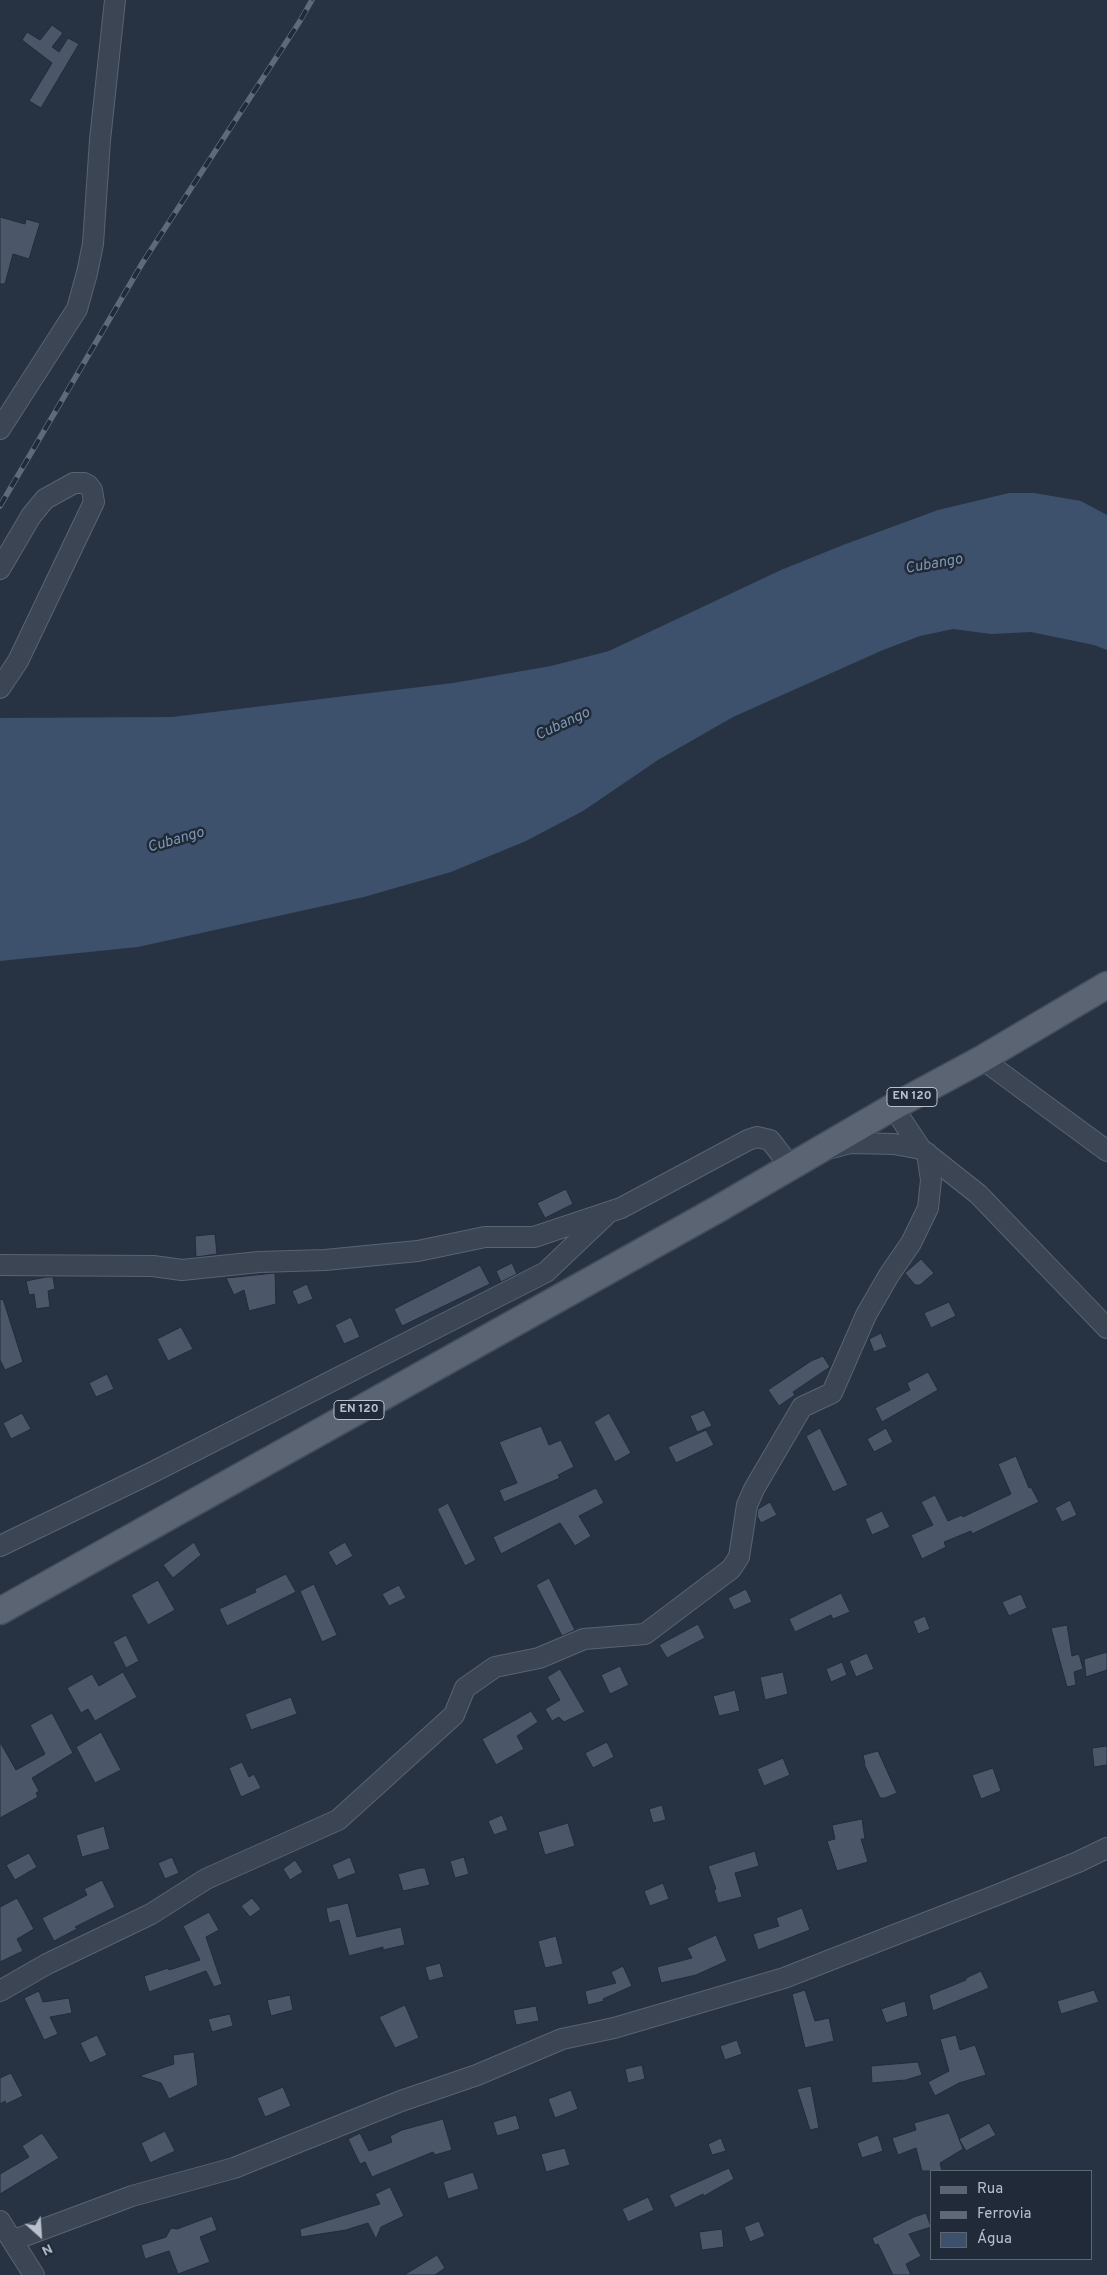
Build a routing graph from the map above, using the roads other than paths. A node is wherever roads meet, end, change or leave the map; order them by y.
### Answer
1 (115, 0) edge
2 (0, 429) edge
3 (0, 569) edge
4 (0, 688) edge
5 (1107, 985) edge
6 (982, 1059) junction
7 (893, 1107) junction
8 (924, 1151) junction
9 (1107, 1151) edge
10 (801, 1160) junction
11 (608, 1213) junction
12 (0, 1265) edge
13 (1107, 1328) edge
14 (0, 1546) edge
15 (0, 1612) edge
16 (1107, 1848) edge
17 (0, 1991) edge
18 (0, 2221) edge
19 (14, 2240) junction
20 (34, 2275) edge

1 - 2 street
3 - 4 street
5 - 6 main road, EN 120
6 - 7 main road, EN 120
6 - 9 street
7 - 8 street
7 - 10 main road, EN 120
8 - 10 street
8 - 13 street
8 - 17 street
10 - 11 street
10 - 15 main road, EN 120
11 - 12 street
11 - 14 street
16 - 19 street
18 - 19 street
19 - 20 street

